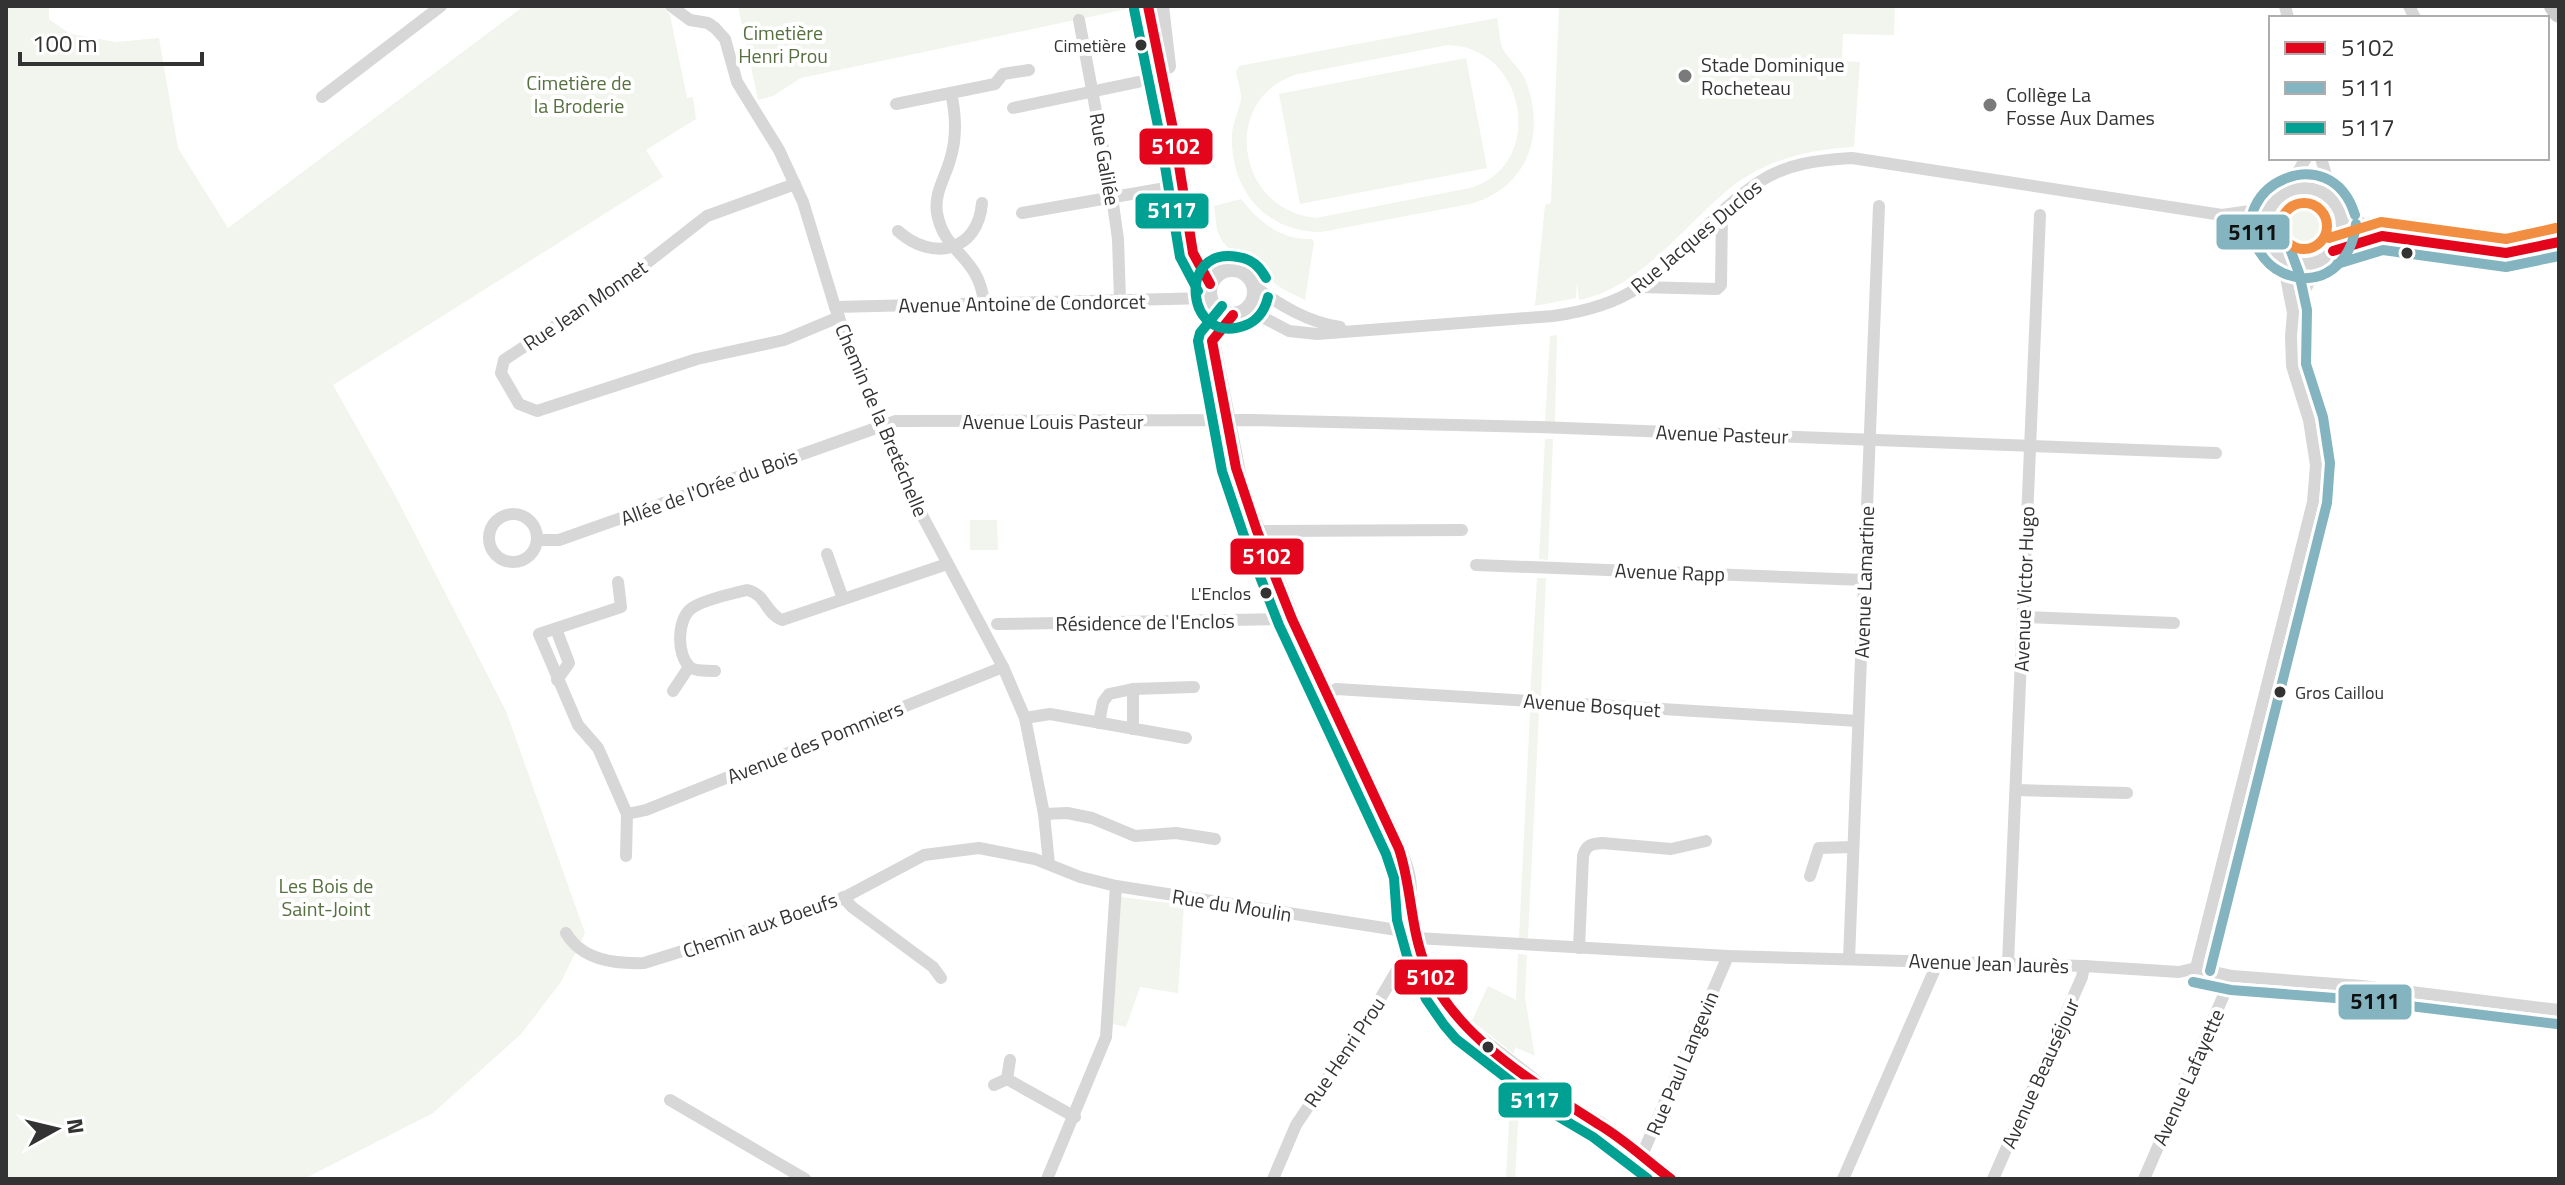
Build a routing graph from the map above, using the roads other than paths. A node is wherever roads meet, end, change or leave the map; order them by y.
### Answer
1 (441, 6) edge
2 (671, 6) edge
3 (1148, 6) edge
4 (1161, 6) edge
5 (2554, 6) edge
6 (2559, 13) edge
7 (1079, 20) dead end
8 (1029, 70) dead end
9 (1138, 82) dead end
10 (1093, 92) junction
11 (951, 93) junction
12 (322, 97) dead end
13 (896, 104) dead end
14 (1013, 108) dead end
15 (1179, 159) junction
16 (2305, 160) edge
17 (2322, 160) edge
18 (795, 184) junction
19 (1160, 189) dead end
20 (2287, 191) junction
21 (1112, 197) junction
22 (982, 203) dead end
23 (2273, 204) junction
24 (2336, 205) junction
25 (1879, 206) dead end
26 (1022, 213) dead end
27 (1722, 213) junction
28 (2040, 215) dead end
29 (2222, 215) junction
30 (898, 231) dead end
31 (1191, 232) junction
32 (2382, 236) junction
33 (2559, 242) edge
34 (2273, 246) junction
35 (953, 247) junction
36 (2329, 255) junction
37 (1223, 271) junction
38 (1254, 286) junction
39 (1639, 287) junction
40 (1211, 296) junction
41 (1120, 300) junction
42 (984, 303) junction
43 (837, 312) junction
44 (1240, 312) junction
45 (2293, 313) junction
46 (1359, 329) junction
47 (1212, 341) junction
48 (1227, 421) junction
49 (880, 426) junction
50 (1870, 440) junction
51 (2030, 445) junction
52 (2216, 453) dead end
53 (1462, 530) dead end
54 (1257, 531) junction
55 (537, 540) junction
56 (827, 554) dead end
57 (947, 564) junction
58 (1476, 565) dead end
59 (1864, 580) junction
60 (618, 582) dead end
61 (843, 599) junction
62 (2023, 617) junction
63 (1292, 619) junction
64 (2174, 623) dead end
65 (997, 624) dead end
66 (689, 667) junction
67 (1003, 667) junction
68 (715, 671) dead end
69 (1194, 687) dead end
70 (1133, 689) junction
71 (673, 691) dead end
72 (1328, 694) junction
73 (1025, 718) junction
74 (1858, 721) junction
75 (1099, 723) junction
76 (1133, 729) junction
77 (1186, 738) dead end
78 (2016, 790) junction
79 (2127, 793) dead end
80 (627, 814) junction
81 (1044, 814) junction
82 (1215, 839) dead end
83 (1706, 841) dead end
84 (1853, 847) junction
85 (626, 856) dead end
86 (1049, 864) junction
87 (1810, 876) dead end
88 (1116, 886) junction
89 (843, 897) junction
90 (566, 933) dead end
91 (1416, 938) junction
92 (1579, 948) junction
93 (1728, 956) junction
94 (1849, 959) junction
95 (1935, 961) junction
96 (2008, 963) junction
97 (2084, 966) junction
98 (2196, 968) junction
99 (2232, 976) junction
100 (941, 978) dead end
101 (2559, 1010) edge
102 (1010, 1060) dead end
103 (1007, 1079) junction
104 (994, 1085) dead end
105 (670, 1100) dead end
106 (1075, 1117) junction
107 (1642, 1168) edge
108 (805, 1179) edge
109 (1047, 1179) edge
110 (1273, 1179) edge
111 (1671, 1179) edge
112 (1843, 1179) edge
113 (1993, 1179) edge
114 (2144, 1179) edge

1 - 12 street
2 - 18 street, Chemin de la Bretéchelle
3 - 15 street
4 - 15 street
5 - 6 main road
7 - 10 street, Rue Galilée
8 - 11 street
9 - 10 street
10 - 14 street
10 - 21 street, Rue Galilée
11 - 13 street
11 - 35 street
15 - 31 street
16 - 20 street
17 - 24 street
18 - 43 street, Chemin de la Bretéchelle
18 - 43 street, Rue Jean Monnet
19 - 21 street
20 - 23 street, Rue Jacques Duclos
20 - 24 street, Rue Jacques Duclos
21 - 26 street
21 - 41 street, Rue Galilée
22 - 35 street
23 - 29 street, Rue Jacques Duclos
23 - 34 street
24 - 32 street, Rue Jacques Duclos
24 - 36 street
25 - 50 street, Avenue Lamartine
27 - 29 street, Rue Jacques Duclos
27 - 39 street, Rue Jacques Duclos
27 - 39 street
28 - 51 street, Avenue Victor Hugo
29 - 34 street, Rue Jacques Duclos
30 - 35 street
31 - 37 street
31 - 40 street
32 - 33 street, Rue Jacques Duclos
32 - 36 street, Rue Jacques Duclos
34 - 36 street, Rue Jacques Duclos
34 - 45 street
35 - 42 street
36 - 45 street
37 - 38 street
37 - 40 street
38 - 44 street
38 - 46 street, Rue Jacques Duclos
39 - 46 street, Rue Jacques Duclos
40 - 41 street, Avenue Antoine de Condorcet
40 - 44 street
40 - 47 street
41 - 42 street, Avenue Antoine de Condorcet
42 - 43 street, Avenue Antoine de Condorcet
43 - 49 street, Chemin de la Bretéchelle
44 - 46 street, Rue Jacques Duclos
44 - 47 street
45 - 98 street
47 - 48 street
48 - 49 street, Avenue Louis Pasteur
48 - 50 street, Avenue Pasteur
48 - 54 street
49 - 55 street, Allée de l'Orée du Bois
49 - 57 street, Chemin de la Bretéchelle
50 - 51 street, Avenue Pasteur
50 - 59 street, Avenue Lamartine
51 - 52 street, Avenue Pasteur
51 - 62 street, Avenue Victor Hugo
53 - 54 street
54 - 63 street
55 - 55 street, Allée de l'Orée du Bois
56 - 61 street
57 - 61 street
57 - 67 street, Chemin de la Bretéchelle
58 - 59 street, Avenue Rapp
59 - 74 street, Avenue Lamartine
60 - 80 street
61 - 66 street
62 - 64 street
62 - 78 street, Avenue Victor Hugo
63 - 65 street, Résidence de l'Enclos
63 - 72 street
66 - 68 street
66 - 71 street
67 - 73 street, Chemin de la Bretéchelle
67 - 80 street, Avenue des Pommiers
69 - 70 street
70 - 75 street
70 - 76 street
72 - 74 street, Avenue Bosquet
72 - 91 street
73 - 75 street
73 - 81 street, Chemin de la Bretéchelle
74 - 84 street, Avenue Lamartine
75 - 76 street
76 - 77 street
78 - 79 street
78 - 96 street, Avenue Victor Hugo
80 - 85 street
81 - 82 street
81 - 86 street, Chemin de la Bretéchelle
83 - 92 street
84 - 87 street
84 - 94 street, Avenue Lamartine
86 - 88 street, Rue du Moulin
86 - 89 street, Chemin aux Boeufs
88 - 91 street, Rue du Moulin
88 - 106 street
89 - 90 street, Chemin aux Boeufs
89 - 100 street
91 - 92 street, Avenue Jean Jaurès
91 - 107 street
91 - 110 street, Rue Henri Prou
92 - 93 street, Avenue Jean Jaurès
93 - 94 street, Avenue Jean Jaurès
93 - 107 street, Rue Paul Langevin
94 - 95 street, Avenue Jean Jaurès
95 - 96 street, Avenue Jean Jaurès
95 - 112 street
96 - 97 street, Avenue Jean Jaurès
97 - 98 street, Avenue Jean Jaurès
97 - 113 street, Avenue Beauséjour
98 - 99 street, Avenue Jean Jaurès
99 - 101 street, Avenue Jean Jaurès
99 - 114 street, Avenue Lafayette
102 - 103 street
103 - 104 street
103 - 106 street
105 - 108 street
106 - 109 street
107 - 111 street

